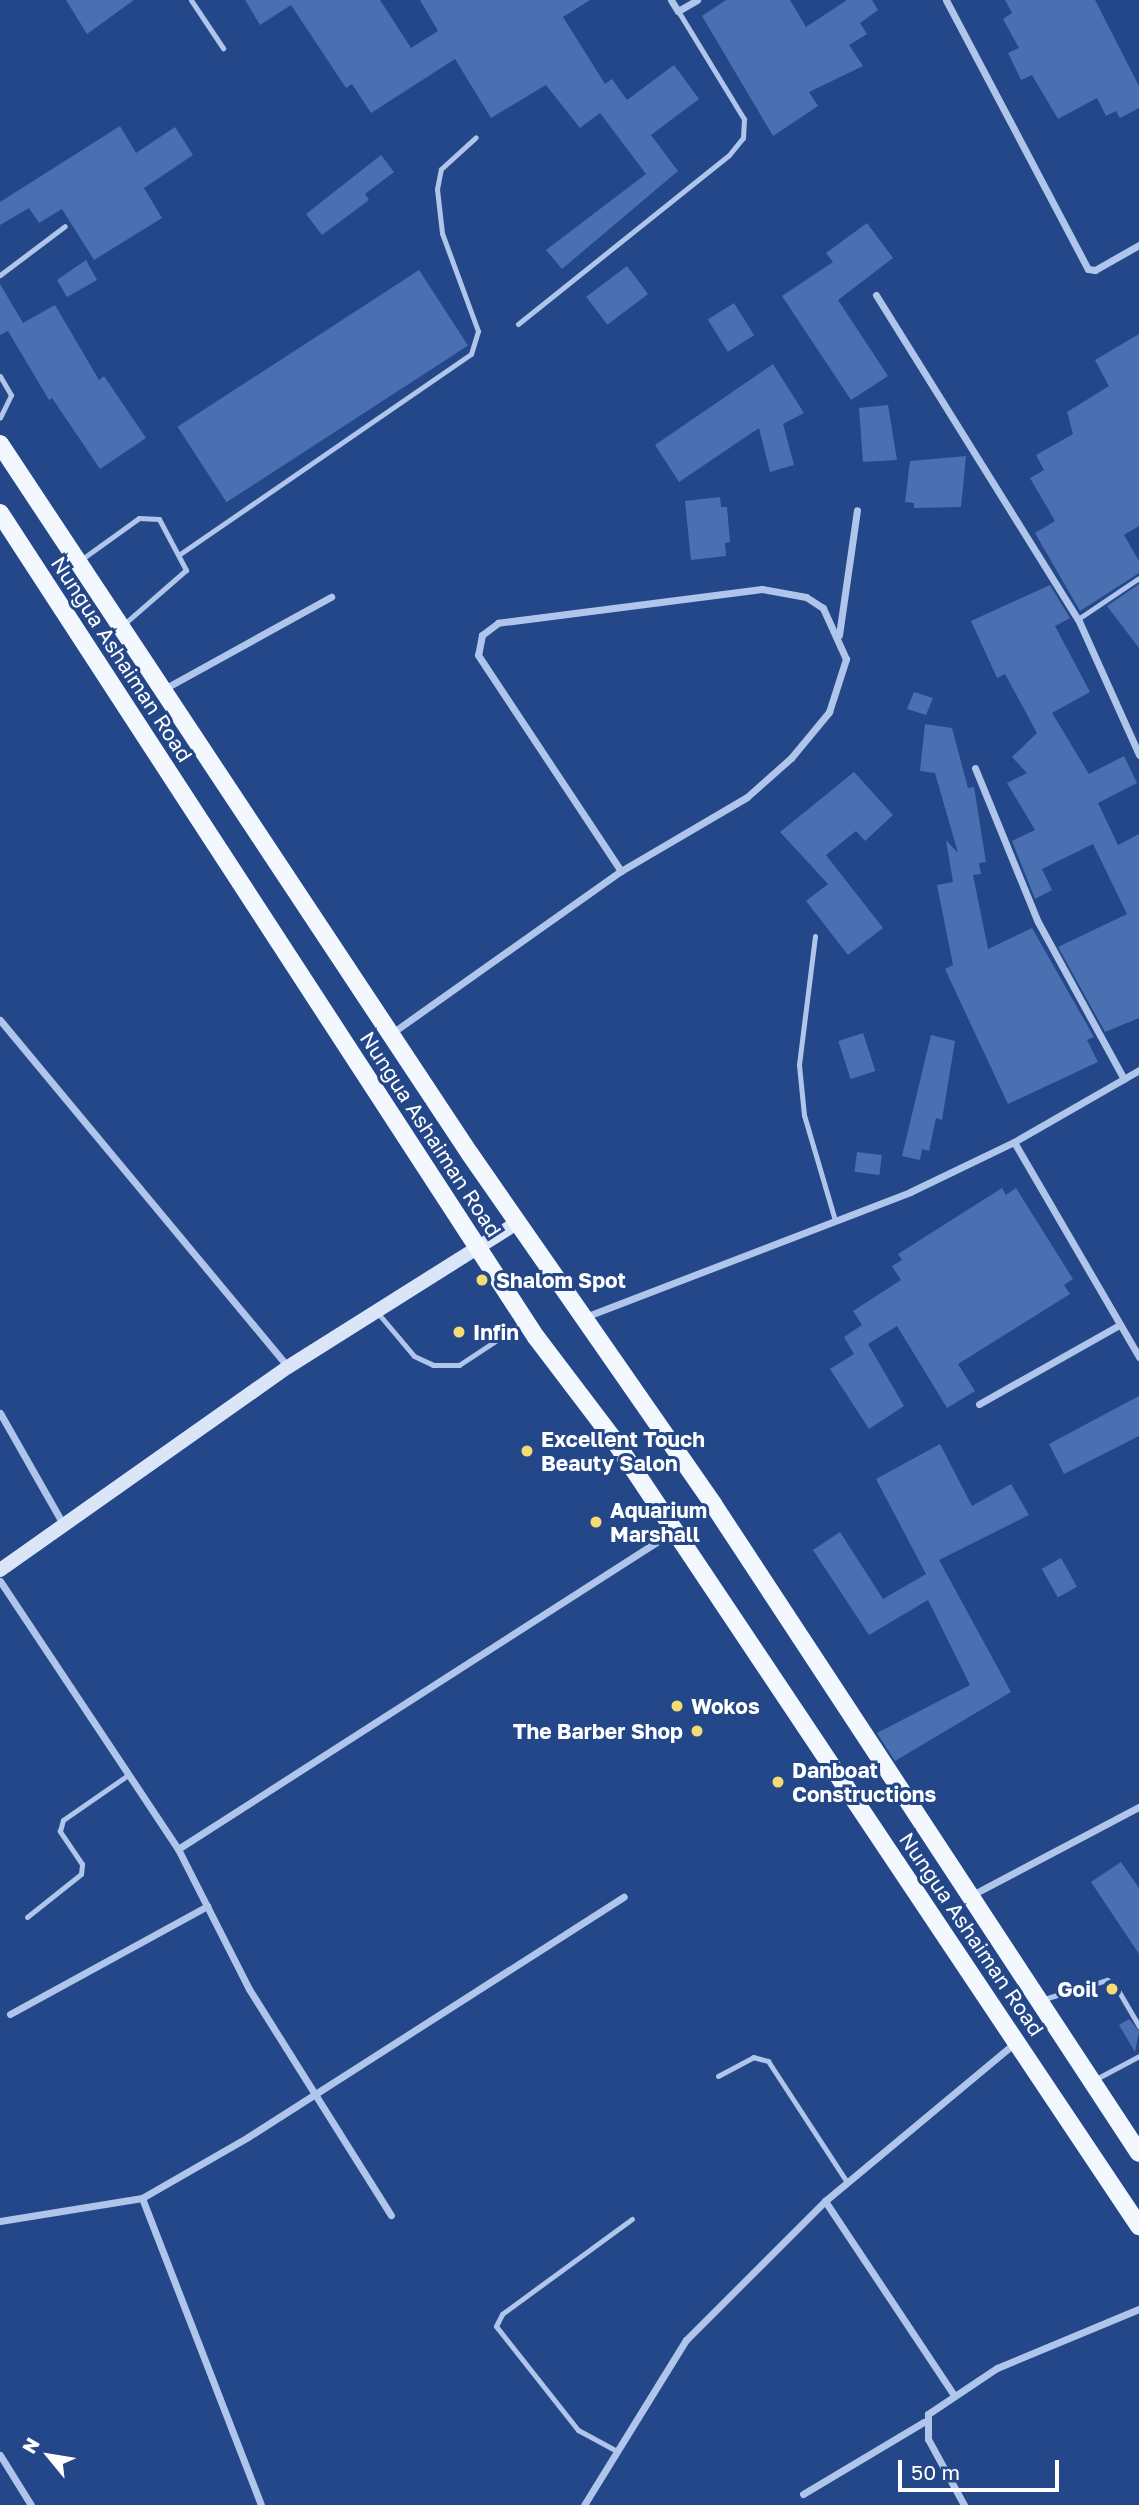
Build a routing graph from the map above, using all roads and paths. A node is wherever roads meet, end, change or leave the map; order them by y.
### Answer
1 (191, 0) edge
2 (671, 0) edge
3 (697, 0) edge
4 (946, 0) edge
5 (678, 11) junction
6 (223, 48) dead end
7 (476, 137) dead end
8 (65, 226) dead end
9 (1139, 245) edge
10 (0, 275) edge
11 (876, 295) dead end
12 (518, 324) dead end
13 (0, 376) edge
14 (0, 418) edge
15 (0, 444) edge
16 (857, 510) dead end
17 (3, 527) edge
18 (180, 554) junction
19 (76, 562) junction
20 (1139, 578) edge
21 (331, 597) dead end
22 (1078, 619) junction
23 (119, 628) junction
24 (839, 636) junction
25 (161, 691) junction
26 (1139, 755) edge
27 (975, 768) dead end
28 (621, 870) junction
29 (815, 936) dead end
30 (0, 1020) edge
31 (391, 1034) junction
32 (1139, 1070) edge
33 (1124, 1079) junction
34 (1014, 1142) junction
35 (835, 1220) junction
36 (517, 1223) junction
37 (478, 1250) junction
38 (377, 1312) junction
39 (584, 1317) junction
40 (525, 1321) junction
41 (1119, 1325) junction
42 (1139, 1357) edge
43 (288, 1367) junction
44 (979, 1404) dead end
45 (0, 1413) edge
46 (63, 1524) junction
47 (675, 1531) junction
48 (0, 1570) edge
49 (0, 1581) edge
50 (128, 1775) junction
51 (1139, 1807) edge
52 (178, 1849) junction
53 (624, 1897) dead end
54 (969, 1897) junction
55 (206, 1906) junction
56 (27, 1917) dead end
57 (1040, 2000) junction
58 (10, 2014) dead end
59 (1139, 2026) edge
60 (1016, 2042) junction
61 (1139, 2056) edge
62 (719, 2076) dead end
63 (1093, 2081) junction
64 (312, 2095) junction
65 (1139, 2153) edge
66 (847, 2182) junction
67 (142, 2198) junction
68 (825, 2201) junction
69 (391, 2215) dead end
70 (632, 2219) dead end
71 (0, 2221) edge
72 (1139, 2226) edge
73 (1139, 2309) edge
74 (954, 2395) junction
75 (924, 2422) junction
76 (615, 2450) junction
77 (0, 2455) edge
78 (803, 2494) dead end
79 (31, 2505) edge
80 (261, 2505) edge
81 (584, 2505) edge
82 (964, 2505) edge

1 - 6 lane
2 - 5 street
3 - 5 street
4 - 9 street
5 - 12 lane
7 - 18 lane
8 - 10 lane
11 - 22 street
13 - 14 lane
15 - 19 main road, Nungua Ashaiman Road
16 - 24 street
17 - 37 main road, Nungua Ashaiman Road
18 - 19 lane
18 - 23 lane
19 - 23 main road, Nungua Ashaiman Road
20 - 22 lane
21 - 25 street
22 - 26 street
23 - 25 main road, Nungua Ashaiman Road
24 - 28 street
24 - 28 street
25 - 31 main road, Nungua Ashaiman Road
27 - 33 street
28 - 31 street
29 - 35 lane
30 - 43 street
31 - 36 main road, Nungua Ashaiman Road
32 - 33 street
33 - 34 street
34 - 35 street
34 - 41 street
35 - 39 street
36 - 37 street
36 - 39 main road, Nungua Ashaiman Road
37 - 38 street
37 - 40 main road, Nungua Ashaiman Road
38 - 40 lane
38 - 43 street
39 - 54 main road, Nungua Ashaiman Road
40 - 47 main road, Nungua Ashaiman Road
41 - 42 street
41 - 44 street
43 - 46 street
45 - 46 street
46 - 48 street
47 - 52 street
47 - 60 main road, Nungua Ashaiman Road
49 - 50 street
50 - 52 street
50 - 56 lane
51 - 54 street
52 - 55 street
53 - 64 street
54 - 57 main road, Nungua Ashaiman Road
55 - 58 street
55 - 64 street
57 - 59 lane
57 - 63 main road, Nungua Ashaiman Road
60 - 66 street
60 - 72 main road, Nungua Ashaiman Road
61 - 63 lane
62 - 66 lane
63 - 65 main road, Nungua Ashaiman Road
64 - 67 street
64 - 69 street
66 - 68 street
67 - 71 street
67 - 80 street
68 - 74 street
68 - 76 street
70 - 76 lane
73 - 74 street
74 - 75 street
75 - 78 street
75 - 82 street
76 - 81 street
77 - 79 street

